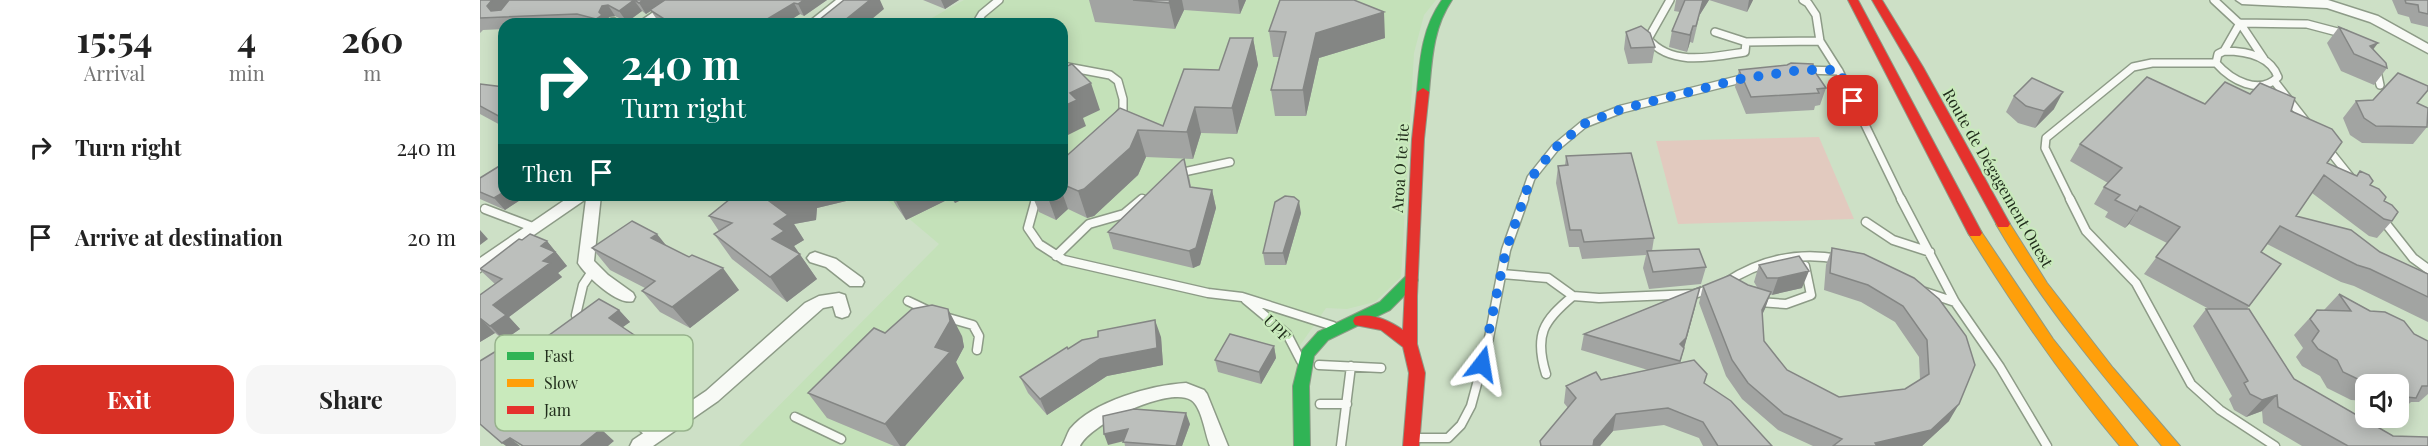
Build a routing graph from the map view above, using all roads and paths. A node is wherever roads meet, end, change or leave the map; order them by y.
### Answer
1 (662, 0) edge
2 (679, 0) edge
3 (844, 0) edge
4 (999, 0) edge
5 (1447, 0) edge
6 (1670, 0) edge
7 (1803, 0) edge
8 (1853, 0) edge
9 (1877, 0) edge
10 (2214, 0) edge
11 (2242, 0) edge
12 (2281, 0) edge
13 (653, 16) junction
14 (650, 18) edge
15 (820, 18) edge
16 (980, 18) edge
17 (2240, 23) junction
18 (1715, 32) dead end
19 (2352, 38) edge
20 (1820, 41) junction
21 (1746, 42) junction
22 (2428, 49) edge
23 (2224, 51) junction
24 (2264, 59) junction
25 (2216, 63) junction
26 (2376, 64) edge
27 (1068, 67) edge
28 (1839, 70) junction
29 (1791, 71) edge
30 (1750, 77) edge
31 (2275, 82) junction
32 (2380, 85) dead end
33 (1114, 121) edge
34 (2312, 128) edge
35 (2319, 138) edge
36 (1230, 162) dead end
37 (1173, 174) edge
38 (2355, 184) edge
39 (1148, 194) edge
40 (573, 201) edge
41 (593, 201) edge
42 (1035, 201) edge
43 (485, 209) dead end
44 (2377, 212) edge
45 (1866, 222) dead end
46 (535, 228) junction
47 (1930, 252) junction
48 (1056, 256) junction
49 (1798, 256) junction
50 (815, 258) dead end
51 (1844, 260) edge
52 (480, 266) edge
53 (2428, 269) edge
54 (593, 270) junction
55 (1502, 274) junction
56 (1411, 280) junction
57 (856, 282) dead end
58 (1724, 284) junction
59 (1913, 287) edge
60 (1733, 290) edge
61 (1573, 296) junction
62 (627, 297) dead end
63 (1242, 297) junction
64 (1748, 297) edge
65 (908, 301) dead end
66 (1955, 302) junction
67 (842, 312) dead end
68 (576, 315) edge
69 (1360, 321) junction
70 (1337, 327) junction
71 (1410, 344) junction
72 (977, 350) dead end
73 (1303, 365) junction
74 (1319, 365) dead end
75 (1351, 366) junction
76 (1381, 368) dead end
77 (1546, 374) dead end
78 (1320, 404) dead end
79 (1347, 404) junction
80 (693, 409) edge
81 (795, 417) dead end
82 (647, 431) edge
83 (660, 431) edge
84 (657, 433) junction
85 (841, 439) dead end
86 (1411, 442) edge
87 (639, 446) edge
88 (1071, 446) edge
89 (1219, 446) edge
90 (1302, 446) edge
91 (1341, 446) edge
92 (2047, 446) edge
93 (2130, 446) edge
94 (2172, 446) edge
95 (2276, 446) edge

1 - 13 street
2 - 13 street
3 - 15 street
4 - 16 lane
5 - 56 main road, Aroa O te ite
6 - 21 lane
7 - 20 lane
8 - 93 main road
9 - 94 main road, Route de Dégagement Ouest
10 - 17 lane
11 - 12 street
12 - 22 street
13 - 14 street
17 - 19 lane
17 - 23 lane
17 - 24 lane
18 - 21 lane
20 - 21 lane
20 - 28 lane
23 - 24 lane
23 - 25 lane
24 - 31 lane
25 - 31 lane
25 - 95 lane
26 - 32 lane
27 - 33 lane
28 - 29 lane
28 - 47 lane
30 - 55 lane
31 - 34 lane
35 - 38 lane
36 - 37 lane
39 - 48 lane
40 - 46 street
41 - 54 street
42 - 48 lane
43 - 46 lane
44 - 53 lane
45 - 47 lane
46 - 52 street
47 - 66 lane
48 - 63 lane
49 - 51 lane
49 - 58 lane
49 - 64 lane
50 - 57 street
54 - 62 street
54 - 68 lane
55 - 61 lane
55 - 86 lane
56 - 69 main road
56 - 71 main road, Aroa O te ite
58 - 60 lane
58 - 61 lane
59 - 66 lane
61 - 77 lane
63 - 70 lane
63 - 73 lane, UPF
65 - 72 lane
66 - 92 lane
67 - 80 street
69 - 70 main road
69 - 71 main road
70 - 73 main road
71 - 86 main road, Aroa O te ite
73 - 90 main road
74 - 75 lane
75 - 76 lane
75 - 79 lane
78 - 79 lane
79 - 91 lane
81 - 85 lane
82 - 84 lane
83 - 84 street
84 - 87 street
88 - 89 street

